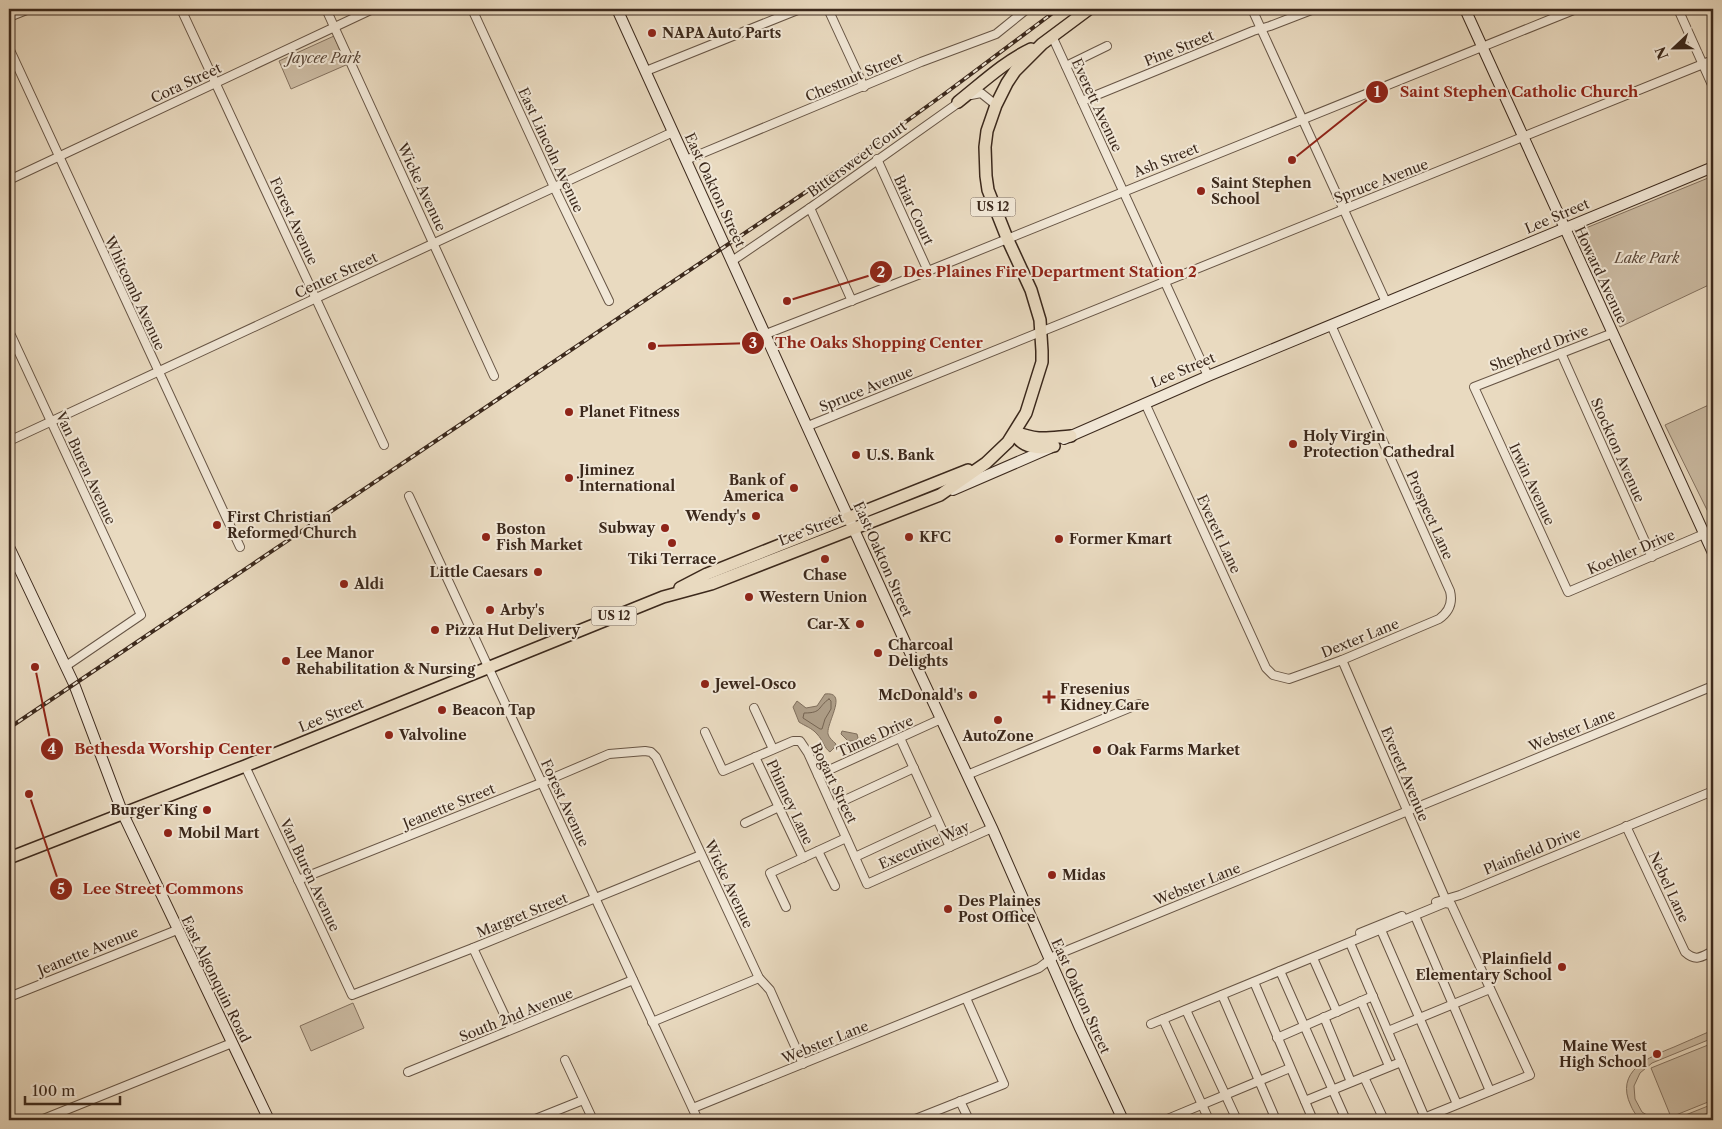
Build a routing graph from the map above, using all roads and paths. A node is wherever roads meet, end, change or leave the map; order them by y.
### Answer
1 (29, 9) edge
2 (181, 9) edge
3 (326, 9) edge
4 (374, 9) edge
5 (472, 9) edge
6 (617, 9) edge
7 (800, 9) edge
8 (828, 9) edge
9 (1027, 9) edge
10 (1089, 9) edge
11 (1252, 9) edge
12 (1314, 9) edge
13 (1464, 9) edge
14 (1576, 9) edge
15 (1678, 9) edge
16 (9, 17) edge
17 (334, 27) junction
18 (1261, 29) junction
19 (1052, 36) junction
20 (1042, 44) junction
21 (1107, 46) dead end
22 (1482, 46) junction
23 (9, 48) edge
24 (1713, 60) edge
25 (1703, 64) junction
26 (1066, 66) junction
27 (646, 71) junction
28 (215, 83) junction
29 (1713, 86) edge
30 (864, 87) junction
31 (1082, 101) junction
32 (958, 102) junction
33 (996, 105) junction
34 (1302, 118) junction
35 (673, 132) junction
36 (1523, 138) junction
37 (59, 156) junction
38 (877, 159) junction
39 (686, 160) junction
40 (1713, 167) edge
41 (9, 180) edge
42 (554, 187) junction
43 (1123, 191) junction
44 (810, 208) junction
45 (1343, 209) junction
46 (1565, 229) junction
47 (1007, 238) junction
48 (434, 243) junction
49 (732, 261) junction
50 (928, 271) junction
51 (1165, 283) junction
52 (316, 298) junction
53 (609, 301) dead end
54 (852, 301) junction
55 (1386, 302) junction
56 (1331, 325) junction
57 (9, 331) edge
58 (1041, 332) junction
59 (1613, 333) junction
60 (766, 334) junction
61 (1561, 353) junction
62 (158, 372) junction
63 (494, 376) dead end
64 (1208, 376) junction
65 (1474, 387) joint
66 (1145, 403) junction
67 (51, 422) junction
68 (808, 426) junction
69 (1014, 432) junction
70 (1071, 436) junction
71 (9, 441) edge
72 (384, 445) dead end
73 (1054, 446) junction
74 (986, 463) junction
75 (940, 495) junction
76 (410, 496) dead end
77 (851, 522) junction
78 (1704, 534) junction
79 (9, 547) edge
80 (240, 547) dead end
81 (1713, 553) edge
82 (1652, 557) junction
83 (1568, 592) joint
84 (1450, 606) joint
85 (1342, 660) junction
86 (66, 666) junction
87 (488, 668) junction
88 (1273, 674) joint
89 (1713, 686) edge
90 (1139, 704) dead end
91 (754, 708) dead end
92 (941, 719) junction
93 (705, 732) dead end
94 (900, 738) junction
95 (773, 749) junction
96 (609, 754) joint
97 (756, 757) junction
98 (245, 766) junction
99 (914, 768) junction
100 (818, 775) junction
101 (967, 775) junction
102 (541, 783) junction
103 (1713, 792) edge
104 (832, 806) junction
105 (779, 807) junction
106 (1407, 810) junction
107 (123, 814) junction
108 (938, 819) junction
109 (745, 823) dead end
110 (1626, 826) junction
111 (992, 828) junction
112 (846, 838) junction
113 (950, 847) junction
114 (818, 851) junction
115 (701, 855) junction
116 (855, 857) junction
117 (9, 858) edge
118 (802, 858) junction
119 (298, 880) junction
120 (867, 884) joint
121 (834, 886) dead end
122 (595, 898) junction
123 (1445, 898) junction
124 (786, 907) dead end
125 (1415, 916) junction
126 (177, 930) junction
127 (1381, 930) junction
128 (1360, 933) dead end
129 (1350, 943) junction
130 (473, 948) junction
131 (1713, 952) edge
132 (1313, 958) junction
133 (1050, 960) junction
134 (1280, 971) junction
135 (759, 978) junction
136 (633, 980) junction
137 (1254, 982) junction
138 (1490, 989) junction
139 (352, 995) joint
140 (1222, 995) junction
141 (9, 996) edge
142 (1373, 996) junction
143 (966, 998) junction
144 (1361, 1001) junction
145 (1453, 1004) junction
146 (1186, 1010) junction
147 (1337, 1012) junction
148 (1324, 1017) junction
149 (1420, 1018) junction
150 (1163, 1019) junction
151 (652, 1022) junction
152 (1151, 1024) dead end
153 (1304, 1026) junction
154 (511, 1029) junction
155 (1388, 1031) junction
156 (1277, 1038) junction
157 (232, 1043) junction
158 (565, 1060) dead end
159 (1401, 1062) junction
160 (803, 1064) junction
161 (1389, 1066) junction
162 (1290, 1068) junction
163 (408, 1072) dead end
164 (1364, 1077) junction
165 (1259, 1081) junction
166 (1351, 1082) junction
167 (1333, 1090) junction
168 (1490, 1091) junction
169 (1225, 1095) junction
170 (583, 1100) junction
171 (1305, 1101) junction
172 (960, 1102) junction
173 (1457, 1104) junction
174 (1202, 1105) junction
175 (693, 1108) junction
176 (1422, 1119) edge
177 (41, 1120) edge
178 (269, 1120) edge
179 (533, 1120) edge
180 (593, 1120) edge
181 (698, 1120) edge
182 (913, 1120) edge
183 (969, 1120) edge
184 (1123, 1120) edge
185 (1165, 1120) edge
186 (1208, 1120) edge
187 (1237, 1120) edge
188 (1276, 1120) edge
189 (1313, 1120) edge
190 (1346, 1120) edge
191 (1384, 1120) edge

1 - 16 street
2 - 28 street, Forest Avenue
3 - 17 street, Wicke Avenue
4 - 17 street, Cora Street
5 - 42 street, East Lincoln Avenue
6 - 27 main road, East Oakton Street
7 - 27 street
8 - 30 street
9 - 30 street, Chestnut Street
10 - 19 main road, US 12
11 - 18 street
12 - 18 street, Pine Street
13 - 22 main road, Howard Avenue
14 - 22 street, Ash Street
15 - 25 street
17 - 28 street, Cora Street
17 - 48 street, Wicke Avenue
18 - 31 street, Pine Street
18 - 34 street
19 - 20 main road, US 12
19 - 26 street, Everett Avenue
20 - 32 main road
20 - 33 main road, US 12
21 - 26 street
22 - 34 street, Ash Street
22 - 36 main road, Howard Avenue
23 - 37 street, Whitcomb Avenue
24 - 25 street, Spruce Avenue
25 - 29 street
25 - 36 street, Spruce Avenue
26 - 31 street, Everett Avenue
27 - 35 main road, East Oakton Street
28 - 37 street, Cora Street
28 - 52 street, Forest Avenue
30 - 39 street, Chestnut Street
31 - 43 street, Everett Avenue
32 - 33 street, Bittersweet Court
32 - 38 street, Bittersweet Court
33 - 47 main road, US 12
34 - 43 street, Ash Street
34 - 45 street
35 - 39 main road, East Oakton Street
35 - 42 street, Center Street
36 - 45 street, Spruce Avenue
36 - 46 main road, Howard Avenue
37 - 41 street, Cora Street
37 - 62 street, Whitcomb Avenue
38 - 44 street, Bittersweet Court
38 - 50 street, Briar Court
39 - 49 main road, East Oakton Street
40 - 46 main road, Lee Street
42 - 48 street, Center Street
42 - 53 street, East Lincoln Avenue
43 - 47 street, Ash Street
43 - 51 street, Everett Avenue
44 - 49 street, Bittersweet Court
44 - 54 street
45 - 51 street, Spruce Avenue
45 - 55 street
46 - 55 main road, Lee Street
46 - 59 main road, Howard Avenue
47 - 50 street, Ash Street
47 - 58 main road, US 12
48 - 52 street, Center Street
48 - 63 street, Wicke Avenue
49 - 60 main road, East Oakton Street
50 - 54 street, Ash Street
51 - 58 street, Spruce Avenue
51 - 64 street, Everett Avenue
52 - 62 street, Center Street
52 - 72 street, Forest Avenue
54 - 60 street, Ash Street
55 - 56 main road, Lee Street
56 - 64 main road, Lee Street
56 - 84 street, Prospect Lane
57 - 67 street, Van Buren Avenue
58 - 68 street, Spruce Avenue
58 - 69 main road, US 12
59 - 61 street, Shepherd Drive
59 - 78 main road, Howard Avenue
60 - 68 main road, East Oakton Street
61 - 65 street, Shepherd Drive
61 - 82 street, Stockton Avenue
62 - 67 street, Center Street
62 - 80 street, Whitcomb Avenue
64 - 66 main road, Lee Street
65 - 83 street, Irwin Avenue
66 - 70 main road, Lee Street
66 - 88 street, Everett Lane
67 - 71 street, Center Street
67 - 86 street, Van Buren Avenue
68 - 77 main road, East Oakton Street
69 - 70 main road
69 - 73 main road
69 - 74 main road, US 12
70 - 73 main road, Lee Street
73 - 75 main road, Lee Street
74 - 75 main road, US 12
74 - 77 main road, Lee Street / US 12
75 - 77 main road, Lee Street / US 12
76 - 87 street, Forest Avenue
77 - 87 main road, Lee Street / US 12
77 - 92 main road, East Oakton Street
78 - 81 main road, Howard Avenue
78 - 82 street, Koehler Drive
79 - 86 main road, East Algonquin Road
82 - 83 street, Koehler Drive
84 - 85 street, Dexter Lane
85 - 88 street, Dexter Lane
85 - 106 street, Everett Avenue
86 - 107 main road, East Algonquin Road
87 - 98 main road, Lee Street / US 12
87 - 102 street, Forest Avenue
89 - 106 street, Webster Lane
90 - 101 street
91 - 95 street
92 - 94 street, Times Drive
92 - 101 main road, East Oakton Street
93 - 97 street, Bogart Street
94 - 99 street
94 - 100 street, Times Drive
95 - 97 street, Bogart Street
95 - 100 street, Bogart Street
96 - 102 street, Jeanette Street
96 - 115 street, Wicke Avenue
97 - 105 street, Phinney Lane
98 - 107 main road, Lee Street / US 12
98 - 119 street, Van Buren Avenue
99 - 104 street
99 - 108 street
100 - 104 street, Bogart Street
101 - 111 main road, East Oakton Street
102 - 119 street, Jeanette Street
102 - 122 street, Forest Avenue
103 - 110 street, Plainfield Drive
104 - 112 street, Bogart Street
105 - 109 street
105 - 118 street, Phinney Lane
106 - 123 street, Everett Avenue
106 - 133 street, Webster Lane
107 - 117 main road, Lee Street / US 12
107 - 126 main road, East Algonquin Road
108 - 113 street
108 - 116 street
110 - 123 street, Plainfield Drive
110 - 131 street, Nebel Lane
111 - 113 street, Executive Way
111 - 133 main road, East Oakton Street
112 - 114 street
112 - 116 street, Bogart Street
113 - 120 street, Executive Way
114 - 118 street
114 - 121 street
115 - 122 street, Margret Street
115 - 135 street, Wicke Avenue
116 - 120 street, Bogart Street
118 - 124 street
119 - 139 street, Van Buren Avenue
122 - 130 street, Margret Street
122 - 136 street, Forest Avenue
123 - 128 street, Plainfield Drive
125 - 127 street
125 - 138 street
125 - 145 street
126 - 141 street, Jeanette Avenue
126 - 157 main road, East Algonquin Road
127 - 129 street
127 - 149 street
129 - 132 street
129 - 142 street
130 - 139 street, Margret Street
130 - 154 street
132 - 134 street
132 - 147 street
133 - 143 street, Webster Lane
133 - 184 main road, East Oakton Street
134 - 137 street
134 - 153 street
135 - 151 street
135 - 160 street, Wicke Avenue
136 - 151 street, Forest Avenue
136 - 154 street, South 2nd Avenue
137 - 140 street
137 - 156 street
138 - 145 street
138 - 168 street
140 - 146 street
140 - 165 street
142 - 144 street
142 - 155 street
143 - 160 street, Webster Lane
143 - 172 street
144 - 147 street
144 - 161 street
145 - 149 street
145 - 168 street
146 - 150 street
146 - 169 street
147 - 148 street
148 - 153 street
148 - 166 street
149 - 155 street
149 - 173 street
150 - 152 street
150 - 174 street
151 - 175 street, Forest Avenue
153 - 156 street
153 - 167 street
154 - 163 street, South 2nd Avenue
155 - 159 street
156 - 162 street
157 - 177 street
157 - 178 main road, East Algonquin Road
158 - 170 street
159 - 161 street
159 - 176 street
160 - 175 street, Webster Lane
161 - 164 street
162 - 165 street
162 - 171 street
164 - 166 street
164 - 191 street
165 - 169 street
165 - 188 street
166 - 167 street
167 - 171 street
167 - 190 street
168 - 173 street
169 - 174 street
169 - 187 street
170 - 179 street
170 - 180 street
171 - 189 street
172 - 182 street
172 - 183 street
173 - 176 street
174 - 185 street
174 - 186 street
175 - 181 street, Forest Avenue

